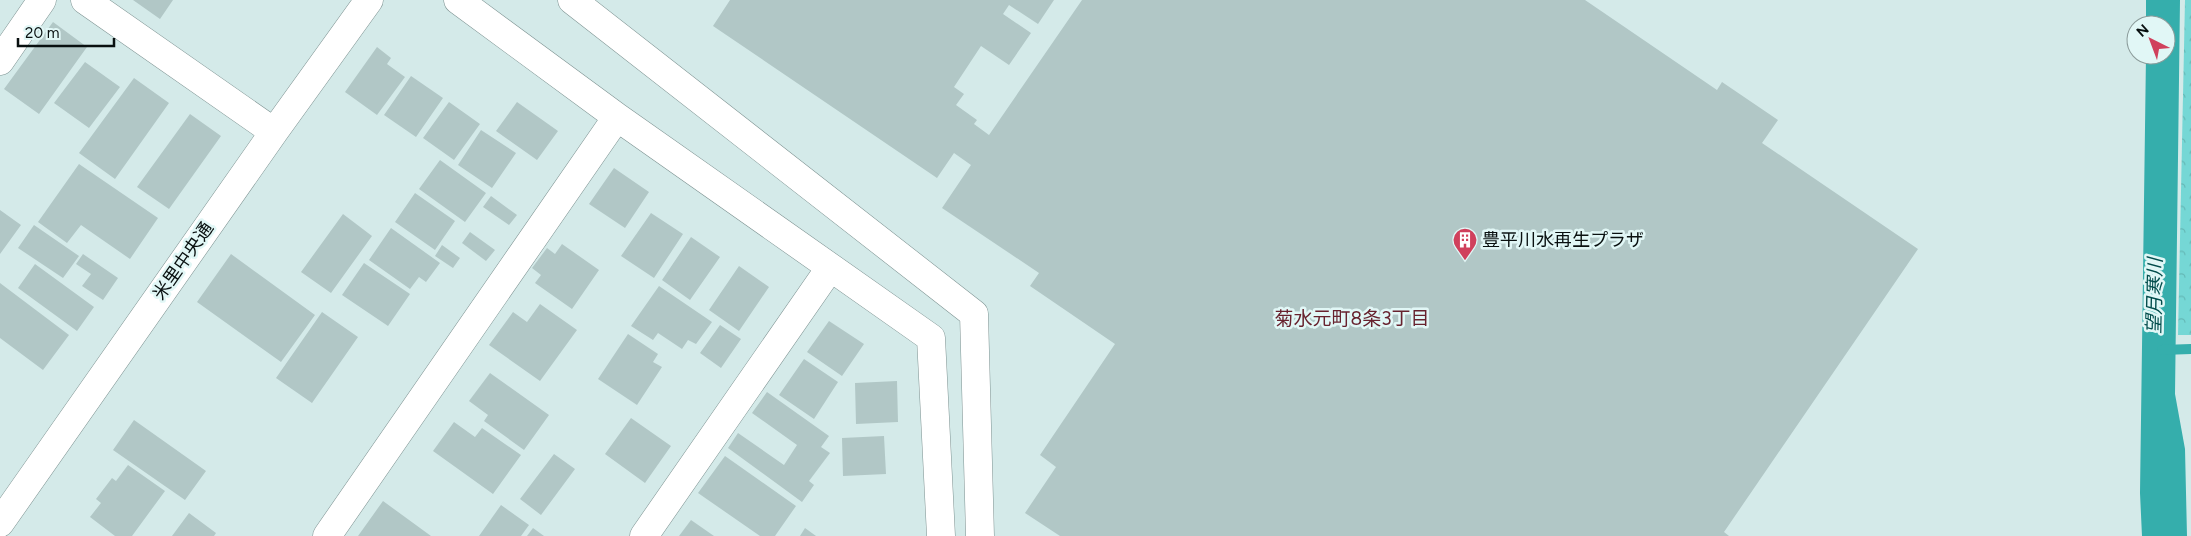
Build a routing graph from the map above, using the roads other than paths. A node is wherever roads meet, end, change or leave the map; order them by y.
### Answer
1 (42, 0) edge
2 (85, 0) edge
3 (369, 0) edge
4 (458, 0) edge
5 (572, 0) edge
6 (0, 61) edge
7 (617, 118) junction
8 (274, 132) junction
9 (830, 268) junction
10 (0, 523) edge
11 (327, 536) edge
12 (644, 536) edge
13 (941, 536) edge
14 (980, 536) edge

1 - 6 street
2 - 8 street
3 - 8 street, 米里中央通
4 - 7 street
5 - 14 street
7 - 9 street
7 - 11 street
8 - 10 street, 米里中央通
9 - 12 street
9 - 13 street

